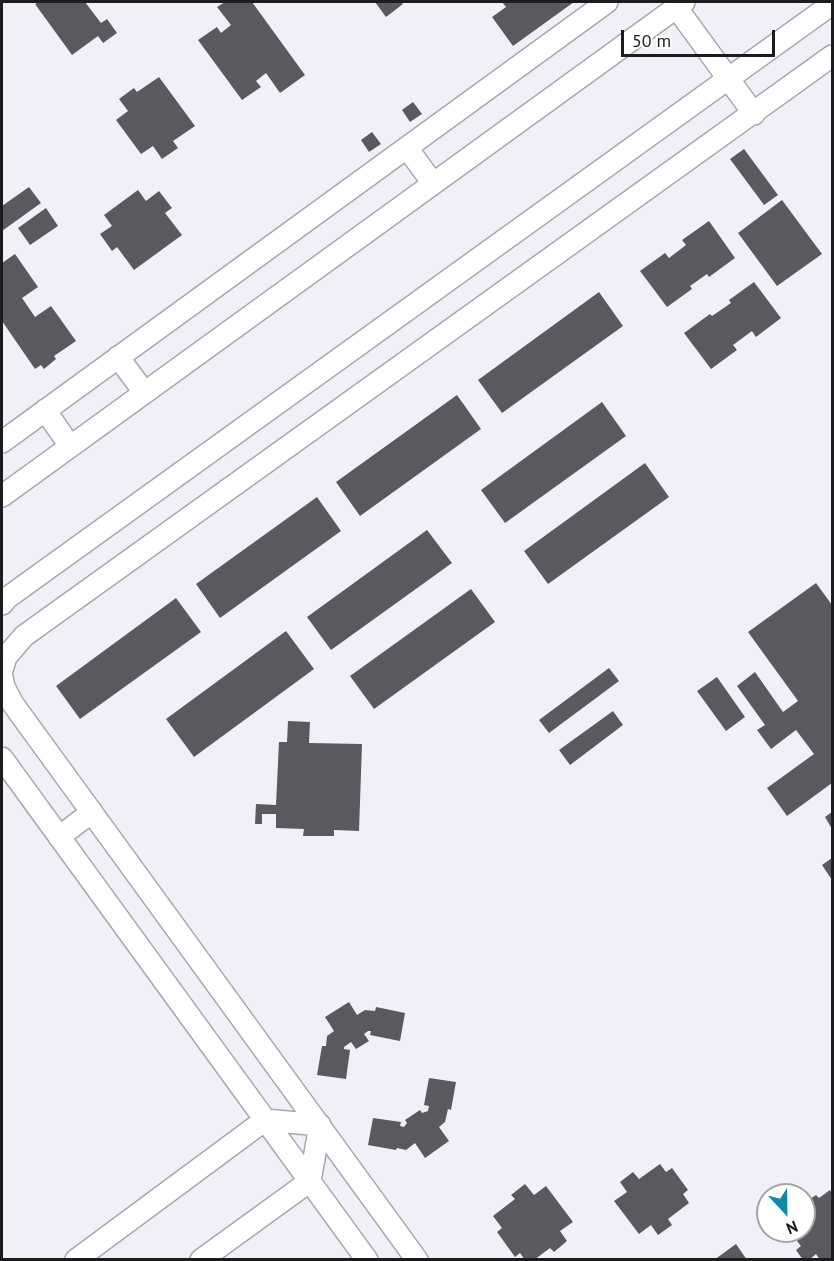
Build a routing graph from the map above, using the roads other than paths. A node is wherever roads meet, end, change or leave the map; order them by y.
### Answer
1 (607, 2) edge
2 (680, 4) edge
3 (832, 4) edge
4 (832, 56) edge
5 (729, 79) junction
6 (754, 114) junction
7 (407, 148) junction
8 (432, 182) junction
9 (118, 357) junction
10 (144, 392) junction
11 (45, 410) junction
12 (2, 442) edge
13 (70, 446) junction
14 (2, 496) edge
15 (2, 604) edge
16 (2, 670) edge
17 (2, 677) edge
18 (2, 758) edge
19 (92, 812) junction
20 (58, 837) junction
21 (265, 1120) junction
22 (320, 1125) junction
23 (310, 1181) junction
24 (76, 1260) edge
25 (201, 1260) edge
26 (367, 1260) edge
27 (417, 1260) edge

1 - 7 street
2 - 5 street
2 - 8 street
3 - 5 street
4 - 6 street
5 - 6 street
5 - 15 street
6 - 16 street
7 - 8 street
7 - 9 street
8 - 10 street
9 - 10 street
9 - 11 street
10 - 13 street
11 - 12 street
11 - 13 street
13 - 14 street
17 - 19 street
18 - 20 street
19 - 20 street
19 - 22 street
20 - 21 street
21 - 22 street
21 - 23 street
21 - 24 street
22 - 23 street
22 - 27 street
23 - 25 street
23 - 26 street

